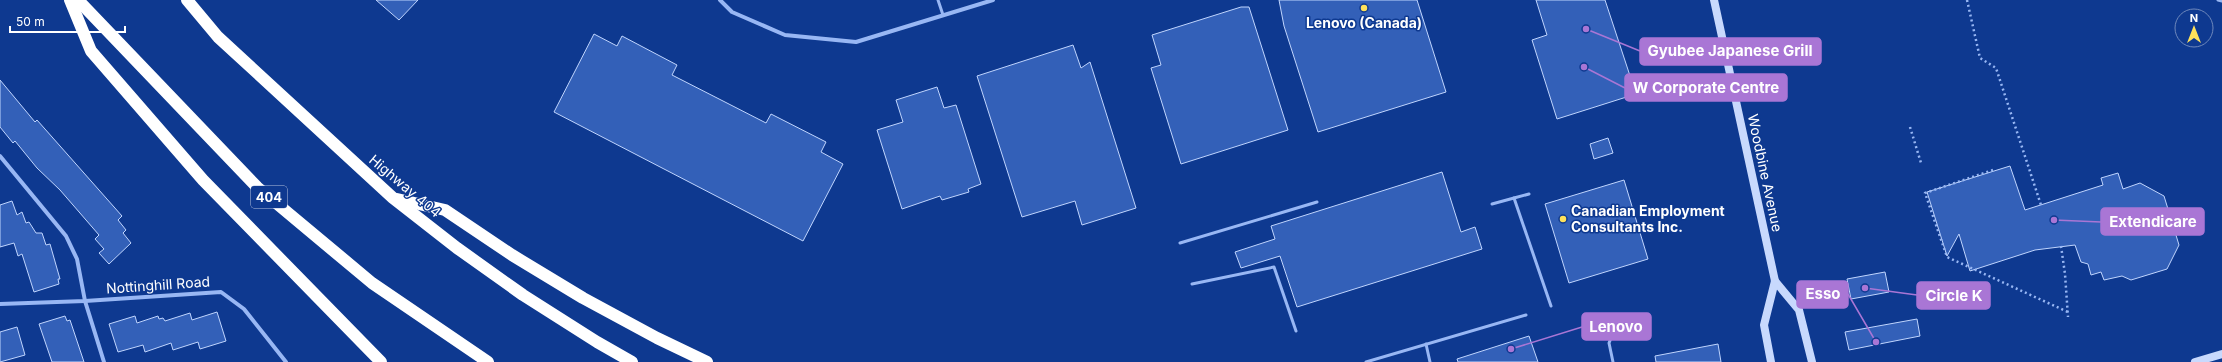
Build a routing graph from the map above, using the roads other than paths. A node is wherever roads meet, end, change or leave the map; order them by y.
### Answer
1 (70, 0) edge
2 (78, 0) edge
3 (187, 0) edge
4 (720, 0) edge
5 (938, 0) edge
6 (993, 0) edge
7 (1714, 0) edge
8 (2218, 0) edge
9 (2222, 1) edge
10 (943, 15) junction
11 (0, 156) edge
12 (1529, 194) dead end
13 (393, 198) junction
14 (1514, 198) junction
15 (1317, 202) dead end
16 (1492, 204) dead end
17 (1180, 243) dead end
18 (1775, 282) junction
19 (1192, 284) dead end
20 (85, 301) junction
21 (0, 304) edge
22 (1551, 306) dead end
23 (1526, 315) dead end
24 (1646, 329) dead end
25 (1296, 331) dead end
26 (1426, 344) junction
27 (2222, 354) edge
28 (104, 362) edge
29 (286, 362) edge
30 (381, 362) edge
31 (488, 362) edge
32 (632, 362) edge
33 (707, 362) edge
34 (1366, 362) edge
35 (1430, 362) edge
36 (1613, 362) edge
37 (1771, 362) edge
38 (1812, 362) edge
39 (2195, 362) edge

1 - 30 highway
2 - 31 highway, 404
3 - 13 highway, Highway 404
4 - 10 street
5 - 10 lane
6 - 10 street
7 - 18 main road, Woodbine Avenue
8 - 9 lane
11 - 20 street
12 - 14 lane
13 - 32 highway, Highway 404
13 - 33 highway
14 - 16 lane
14 - 22 lane
15 - 17 lane
18 - 37 main road, Woodbine Avenue
18 - 38 main road, Woodbine Avenue
19 - 25 lane
20 - 21 street, Nottinghill Road
20 - 28 street
20 - 29 street, Nottinghill Road
23 - 26 lane
24 - 36 lane
26 - 34 lane
26 - 35 lane
27 - 39 main road

